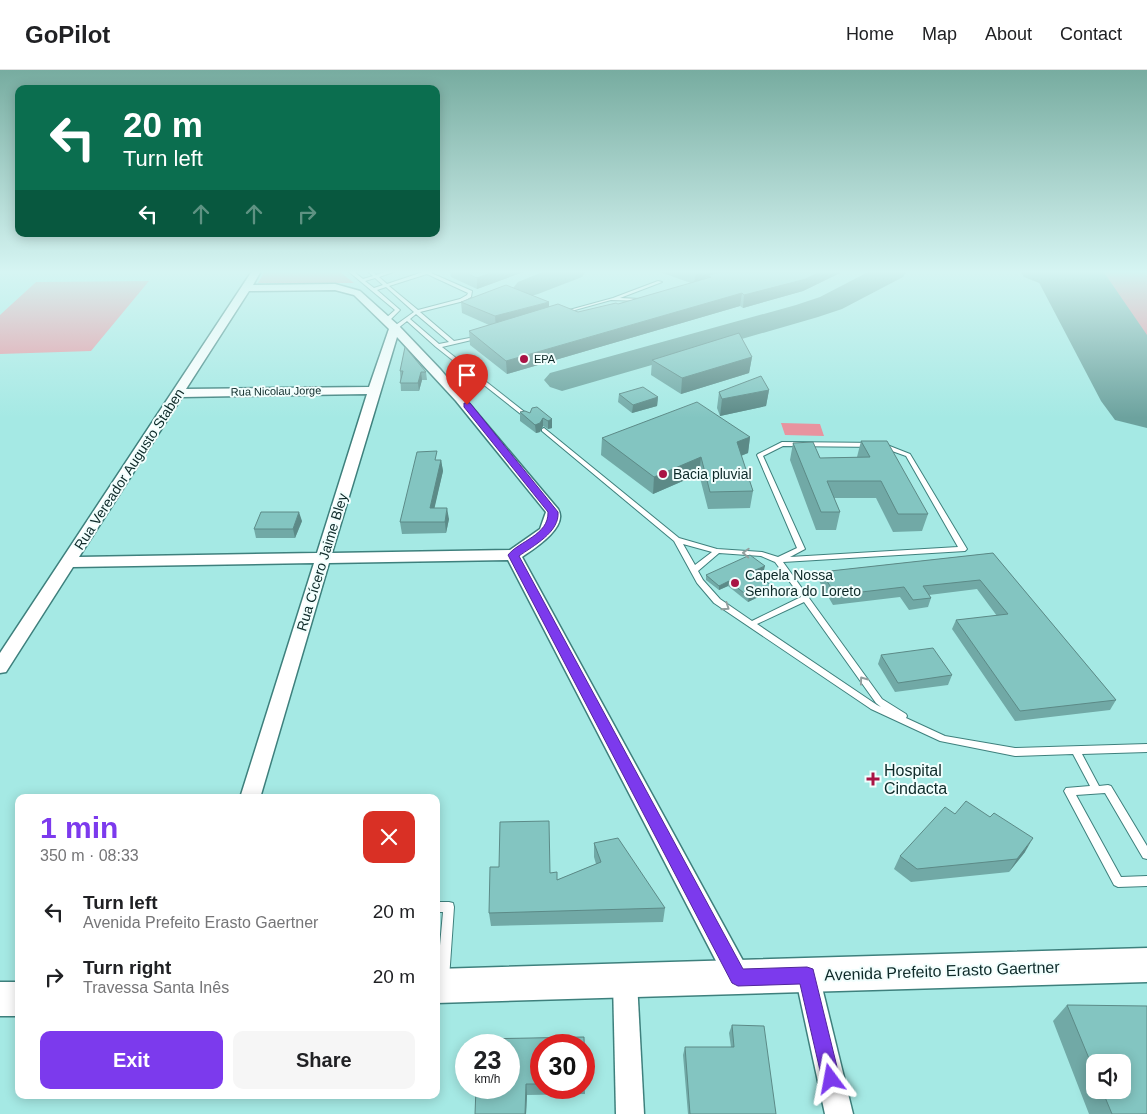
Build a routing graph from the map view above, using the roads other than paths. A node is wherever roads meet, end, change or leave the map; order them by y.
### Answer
1 (225, 320) edge
2 (393, 320) edge
3 (401, 320) edge
4 (425, 320) edge
5 (396, 322) junction
6 (483, 335) edge
7 (452, 342) junction
8 (438, 346) junction
9 (374, 390) junction
10 (178, 393) junction
11 (529, 418) edge
12 (544, 430) edge
13 (677, 540) junction
14 (717, 551) junction
15 (513, 555) junction
16 (323, 558) junction
17 (778, 560) junction
18 (68, 562) junction
19 (694, 570) junction
20 (805, 598) junction
21 (751, 624) junction
22 (0, 667) edge
23 (943, 739) junction
24 (1147, 748) edge
25 (1076, 750) junction
26 (1096, 788) junction
27 (251, 794) edge
28 (1147, 855) edge
29 (1147, 881) edge
30 (440, 907) edge
31 (1147, 966) edge
32 (807, 975) junction
33 (738, 977) junction
34 (625, 981) junction
35 (440, 986) edge
36 (0, 999) edge
37 (15, 999) edge
38 (630, 1114) edge
39 (839, 1114) edge

1 - 10 street, Rua Vereador Augusto Staben
2 - 5 street
3 - 5 lane
4 - 7 lane
5 - 8 lane
5 - 9 street, Rua Cícero Jaime Bley
5 - 15 street
6 - 7 lane
7 - 8 lane
8 - 11 lane
9 - 10 street, Rua Nicolau Jorge
9 - 16 street, Rua Cícero Jaime Bley
10 - 18 street, Rua Vereador Augusto Staben
12 - 13 lane
13 - 14 lane
13 - 19 lane
17 -> 14 lane
14 - 19 lane
15 - 16 street
15 - 33 street
16 - 18 street
16 - 27 street, Rua Cícero Jaime Bley
17 - 17 lane
17 - 20 lane
18 - 22 street, Rua Vereador Augusto Staben
19 -> 21 lane
20 - 21 lane
23 -> 20 lane
21 - 23 lane
23 - 25 lane
24 - 25 lane
25 - 26 lane
26 - 28 lane
26 - 29 lane
30 - 35 lane
31 - 32 main road, Avenida Prefeito Erasto Gaertner
32 - 33 main road, Avenida Prefeito Erasto Gaertner
32 - 39 street
33 - 34 main road, Avenida Prefeito Erasto Gaertner
34 - 35 main road, Avenida Prefeito Erasto Gaertner
34 - 38 street
36 - 37 main road

